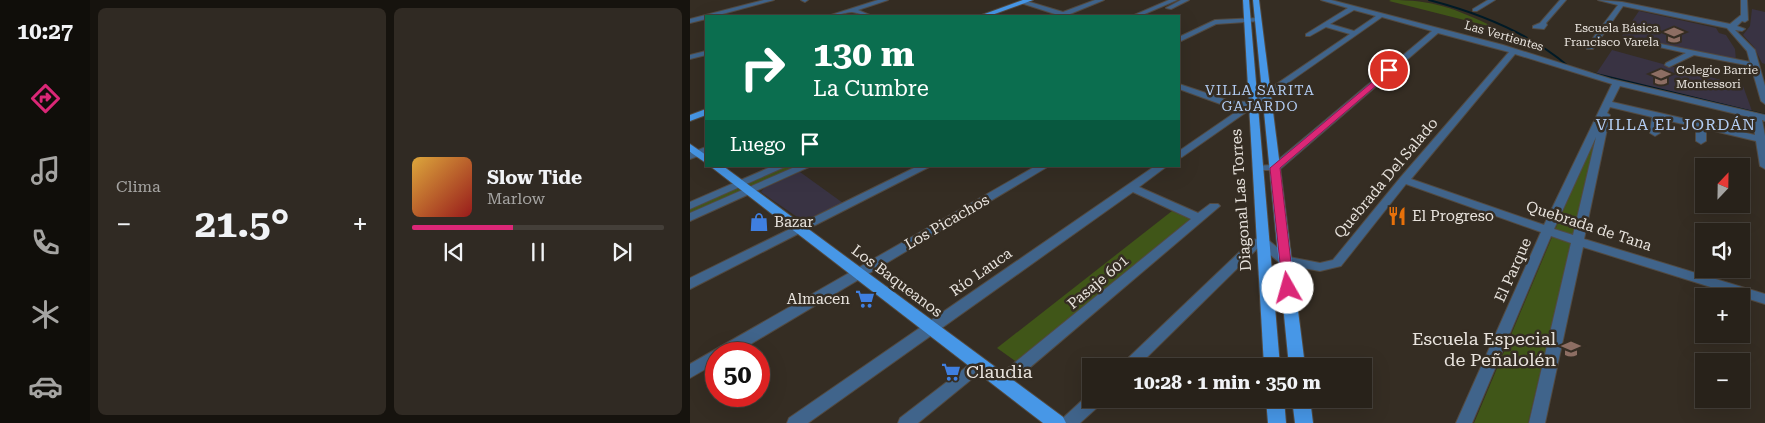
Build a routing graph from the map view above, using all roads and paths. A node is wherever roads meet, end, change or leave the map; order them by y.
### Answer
1 (736, 0) edge
2 (771, 0) edge
3 (886, 0) edge
4 (1101, 0) edge
5 (1174, 0) edge
6 (1186, 0) edge
7 (1246, 0) edge
8 (1256, 0) edge
9 (1324, 0) edge
10 (1492, 0) edge
11 (1563, 0) edge
12 (1601, 0) edge
13 (1744, 0) edge
14 (1027, 1) edge
15 (760, 3) junction
16 (1622, 4) junction
17 (750, 6) junction
18 (740, 8) junction
19 (1353, 8) junction
20 (774, 9) dead end
21 (852, 10) junction
22 (1475, 10) dead end
23 (754, 14) dead end
24 (714, 15) edge
25 (834, 15) edge
26 (866, 15) edge
27 (986, 15) edge
28 (1061, 15) edge
29 (1065, 15) edge
30 (1137, 15) edge
31 (1151, 15) edge
32 (1381, 15) junction
33 (1745, 15) junction
34 (705, 17) edge
35 (1253, 20) junction
36 (690, 21) edge
37 (1542, 24) dead end
38 (1325, 25) junction
39 (690, 26) edge
40 (1730, 27) junction
41 (697, 29) dead end
42 (1742, 29) junction
43 (1437, 30) junction
44 (1355, 32) junction
45 (1308, 35) dead end
46 (1738, 37) junction
47 (1180, 40) edge
48 (1641, 42) dead end
49 (1590, 47) dead end
50 (1514, 51) junction
51 (705, 52) edge
52 (1692, 53) junction
53 (690, 57) edge
54 (1752, 63) junction
55 (1669, 65) dead end
56 (1617, 83) junction
57 (1180, 87) edge
58 (1764, 97) edge
59 (1267, 100) junction
60 (1608, 104) junction
61 (1252, 105) junction
62 (705, 112) edge
63 (1656, 115) junction
64 (1761, 117) edge
65 (690, 118) edge
66 (1701, 125) junction
67 (1655, 133) dead end
68 (1763, 139) edge
69 (1701, 141) dead end
70 (1180, 154) edge
71 (1764, 160) edge
72 (716, 167) edge
73 (780, 167) edge
74 (803, 167) edge
75 (924, 167) edge
76 (1042, 167) edge
77 (1161, 167) edge
78 (1258, 168) junction
79 (1275, 168) junction
80 (1404, 180) junction
81 (1131, 187) junction
82 (744, 188) junction
83 (690, 206) edge
84 (1214, 206) dead end
85 (690, 217) edge
86 (1199, 218) junction
87 (799, 229) junction
88 (1548, 230) junction
89 (1577, 240) junction
90 (1262, 242) junction
91 (1285, 261) junction
92 (858, 274) junction
93 (690, 284) edge
94 (1765, 299) edge
95 (930, 328) junction
96 (742, 342) edge
97 (1136, 358) edge
98 (1271, 358) edge
99 (1296, 358) edge
100 (705, 363) edge
101 (979, 365) junction
102 (690, 372) edge
103 (1002, 382) junction
104 (1085, 408) edge
105 (1276, 408) edge
106 (1302, 408) edge
107 (795, 423) edge
108 (906, 423) edge
109 (1057, 423) edge
110 (1069, 423) edge
111 (1277, 423) edge
112 (1304, 423) edge
113 (1464, 423) edge
114 (1537, 423) edge

1 - 17 street
2 - 15 street
3 - 21 street
4 - 29 street
5 - 30 street
6 - 31 street
7 - 35 main road, Diagonal Las Torres
8 - 35 main road, Diagonal Las Torres
9 - 19 street, Las Vertientes
10 - 22 street
11 - 37 street
12 - 16 street
13 - 33 street
14 - 27 main road
14 - 28 street
15 - 17 street
15 - 20 street
16 - 40 street
16 - 49 street
17 - 18 street
18 - 23 street
18 - 24 street
19 - 32 street, Las Vertientes
19 - 38 street
21 - 25 street
21 - 26 street
32 - 43 street, Las Vertientes
32 - 44 street
33 - 40 street
33 - 42 street
34 - 36 street
35 - 47 street
35 - 59 main road, Diagonal Las Torres
35 - 61 main road, Diagonal Las Torres
38 - 44 street
38 - 45 street
39 - 41 street
40 - 42 street
40 - 46 street
42 - 46 street
43 - 50 street, Las Vertientes
43 - 79 street
44 - 59 street
46 - 54 street
48 - 52 street
50 - 56 street, Las Vertientes
50 - 80 street, Quebrada Del Salado
51 - 53 street
52 - 54 street
52 - 55 street
54 - 58 street
56 - 60 street, El Parque
56 - 64 street, Las Vertientes
57 - 61 street
59 - 61 street
59 - 79 main road, Diagonal Las Torres
60 - 63 street
60 - 88 street, El Parque
60 - 89 street, El Parque
61 - 70 street
61 - 78 main road, Diagonal Las Torres
62 - 65 main road
63 - 66 street
63 - 67 street
64 - 68 street
66 - 68 street
66 - 69 street
68 - 71 street
72 - 82 main road, Los Baqueanos
73 - 82 street
74 - 82 street
75 - 87 street
76 - 92 street, Los Picachos
77 - 81 street, Río Lauca
78 - 79 street
78 - 90 main road, Diagonal Las Torres
79 - 91 main road, Diagonal Las Torres
80 - 88 street, Quebrada de Tana
80 - 91 street, Quebrada Del Salado
81 - 86 street
81 - 95 street, Río Lauca
82 - 83 street
82 - 85 street
82 - 87 main road, Los Baqueanos
84 - 86 street, Pasaje 601
86 - 103 street, Pasaje 601
87 - 92 main road, Los Baqueanos
87 - 93 street
88 - 89 street, Quebrada de Tana
88 - 113 street, El Parque
89 - 94 street, Quebrada de Tana
89 - 114 street, El Parque
90 - 91 street, Quebrada Del Salado
90 - 97 street
90 - 98 main road, Diagonal Las Torres
91 - 99 main road, Diagonal Las Torres
92 - 95 main road, Los Baqueanos
92 - 96 street, Los Picachos
95 - 101 main road, Los Baqueanos
95 - 107 street, Río Lauca
100 - 102 street
101 - 103 main road, Los Baqueanos
101 - 108 street
103 - 109 main road, Los Baqueanos
104 - 110 street
105 - 111 main road
106 - 112 main road

